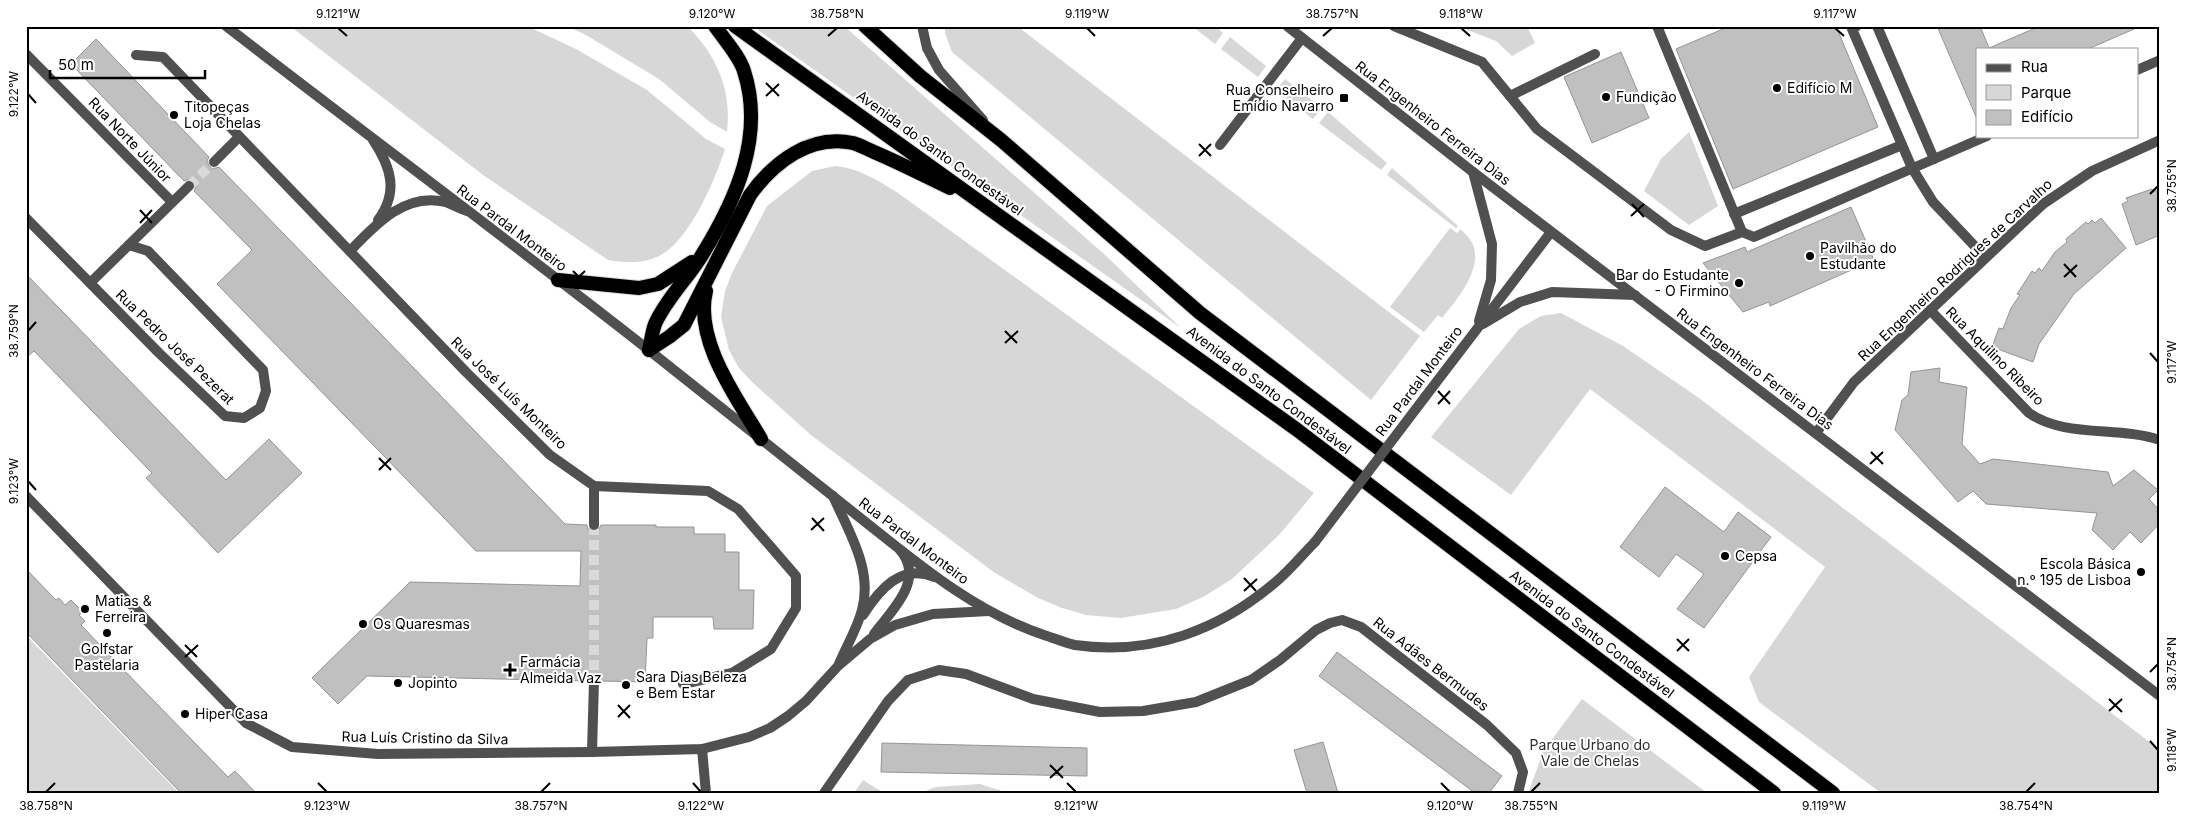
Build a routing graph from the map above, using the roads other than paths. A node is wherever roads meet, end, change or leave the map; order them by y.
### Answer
1 (226, 26) edge
2 (715, 26) edge
3 (735, 26) edge
4 (865, 26) edge
5 (922, 26) edge
6 (1286, 26) edge
7 (1394, 26) edge
8 (1657, 26) edge
9 (1857, 26) edge
10 (1877, 26) edge
11 (1302, 38) junction
12 (26, 54) edge
13 (1596, 54) dead end
14 (136, 55) dead end
15 (2160, 60) edge
16 (2138, 70) edge
17 (1510, 96) junction
18 (238, 138) junction
19 (372, 138) junction
20 (1982, 138) edge
21 (1001, 140) junction
22 (2160, 140) edge
23 (1220, 144) dead end
24 (1902, 145) junction
25 (1934, 159) junction
26 (214, 162) tunnel mouth
27 (1912, 168) junction
28 (1473, 172) junction
29 (189, 186) tunnel mouth
30 (172, 202) junction
31 (987, 206) junction
32 (470, 213) junction
33 (1734, 214) junction
34 (26, 218) edge
35 (369, 231) junction
36 (1552, 232) junction
37 (1742, 232) junction
38 (129, 245) junction
39 (350, 251) junction
40 (702, 254) junction
41 (1985, 257) junction
42 (710, 273) junction
43 (558, 280) junction
44 (90, 283) junction
45 (1635, 295) junction
46 (1930, 310) junction
47 (1478, 327) junction
48 (649, 350) junction
49 (1816, 433) junction
50 (761, 439) junction
51 (2160, 440) edge
52 (594, 486) junction
53 (26, 496) edge
54 (833, 496) junction
55 (594, 525) tunnel mouth
56 (896, 546) junction
57 (909, 573) junction
58 (940, 579) junction
59 (988, 611) junction
60 (855, 626) junction
61 (870, 639) junction
62 (838, 666) junction
63 (594, 681) tunnel mouth
64 (683, 684) dead end
65 (2160, 696) edge
66 (702, 749) junction
67 (592, 752) junction
68 (706, 793) edge
69 (824, 793) edge
70 (1518, 793) edge
71 (1774, 793) edge
72 (1833, 793) edge

1 - 19 street, Rua Pardal Monteiro
2 - 40 highway
3 - 31 highway, Avenida do Santo Condestável
4 - 21 highway, Avenida do Santo Condestável
5 - 21 street
6 - 11 street, Rua Engenheiro Ferreira Dias
7 - 17 street
8 - 33 street
9 - 24 street
10 - 25 street
11 - 23 street
11 - 28 street, Rua Engenheiro Ferreira Dias
12 - 30 street, Rua Norte Júnior
13 - 17 street
14 - 18 street, Rua José Luís Monteiro
15 - 16 street
17 - 37 street
18 - 26 street
18 - 39 street, Rua José Luís Monteiro
19 - 32 street, Rua Pardal Monteiro
19 - 35 street
20 - 25 street
21 - 72 highway, Avenida do Santo Condestável
22 - 41 street, Rua Engenheiro Rodrigues de Carvalho
24 - 27 street
24 - 33 street
25 - 27 street
27 - 37 street
27 - 41 street
28 - 36 street, Rua Engenheiro Ferreira Dias
28 - 47 street
29 - 30 street
30 - 38 street
31 - 42 highway
31 - 71 highway, Avenida do Santo Condestável
32 - 35 street
32 - 43 street, Rua Pardal Monteiro
33 - 37 street
34 - 44 street, Rua Pedro José Pezerat
35 - 39 street
36 - 45 street, Rua Engenheiro Ferreira Dias
36 - 47 street, Rua Pardal Monteiro
38 - 44 street
38 - 44 street, Rua Pedro José Pezerat
39 - 52 street, Rua José Luís Monteiro
40 - 43 highway
40 - 48 highway
41 - 46 street, Rua Engenheiro Rodrigues de Carvalho
42 - 48 highway
42 - 50 highway
43 - 48 street, Rua Pardal Monteiro
45 - 47 street
45 - 49 street, Rua Engenheiro Ferreira Dias
46 - 49 street, Rua Engenheiro Rodrigues de Carvalho
46 - 51 street, Rua Aquilino Ribeiro
47 - 59 street, Rua Pardal Monteiro, bridge
48 - 50 street, Rua Pardal Monteiro
49 - 65 street, Rua Engenheiro Ferreira Dias
50 - 54 street, Rua Pardal Monteiro
52 - 55 street
52 - 64 street
53 - 67 street, Rua Luís Cristino da Silva
54 - 56 street, Rua Pardal Monteiro
54 - 60 street
56 - 57 street
56 - 58 street, Rua Pardal Monteiro
57 - 58 street
57 - 60 street
57 - 61 street
58 - 59 street, Rua Pardal Monteiro
59 - 61 street
60 - 62 street
61 - 62 street
62 - 66 street, Rua Luís Cristino da Silva
63 - 67 street
66 - 67 street, Rua Luís Cristino da Silva
66 - 68 street
69 - 70 street, Rua Adães Bermudes

